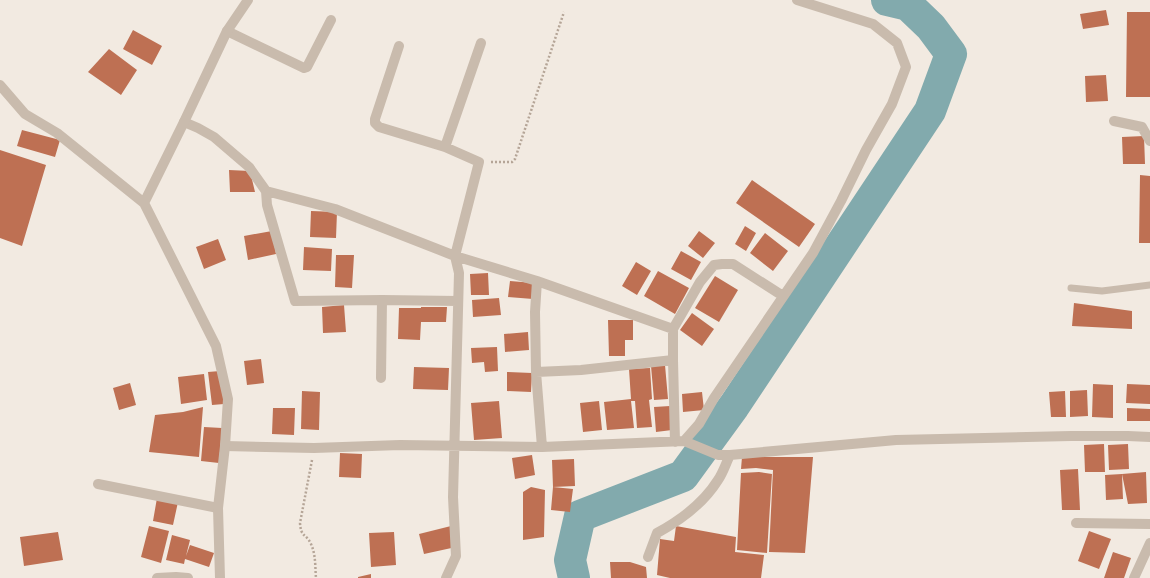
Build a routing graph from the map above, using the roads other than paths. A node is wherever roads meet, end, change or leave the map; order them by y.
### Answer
1 (248, 0) edge
2 (797, 0) edge
3 (331, 20) dead end
4 (226, 31) junction
5 (481, 43) dead end
6 (399, 46) dead end
7 (0, 84) edge
8 (1114, 121) dead end
9 (184, 122) junction
10 (1150, 142) edge
11 (445, 147) junction
12 (266, 191) junction
13 (144, 203) junction
14 (455, 256) junction
15 (537, 281) junction
16 (1150, 285) edge
17 (1071, 288) dead end
18 (783, 296) junction
19 (382, 300) junction
20 (458, 301) junction
21 (673, 329) junction
22 (673, 360) junction
23 (536, 372) junction
24 (382, 378) dead end
25 (1150, 437) edge
26 (682, 441) junction
27 (225, 446) junction
28 (454, 446) junction
29 (542, 447) junction
30 (730, 455) junction
31 (98, 484) dead end
32 (218, 508) junction
33 (1076, 523) dead end
34 (1150, 524) edge
35 (1150, 542) edge
36 (648, 557) dead end
37 (157, 578) edge
38 (188, 578) edge
39 (220, 578) edge
40 (446, 578) edge
41 (1134, 578) edge

1 - 4 street
2 - 18 street
3 - 4 street
4 - 9 street
5 - 11 street
6 - 11 street
7 - 13 street
8 - 10 street
9 - 12 street
9 - 13 street
11 - 14 street
12 - 14 street
12 - 19 street
13 - 27 street
14 - 15 street
14 - 20 street
15 - 21 street
15 - 23 street
16 - 17 lane
18 - 21 street
18 - 26 street
19 - 20 street
19 - 24 street
20 - 28 street
21 - 22 street
22 - 23 street
22 - 26 street
23 - 29 street
25 - 30 street
26 - 29 street
26 - 30 street
27 - 28 street
27 - 32 street
28 - 29 street
28 - 40 street
30 - 36 street
31 - 32 street
32 - 39 street
33 - 34 street
35 - 41 street
37 - 38 street

